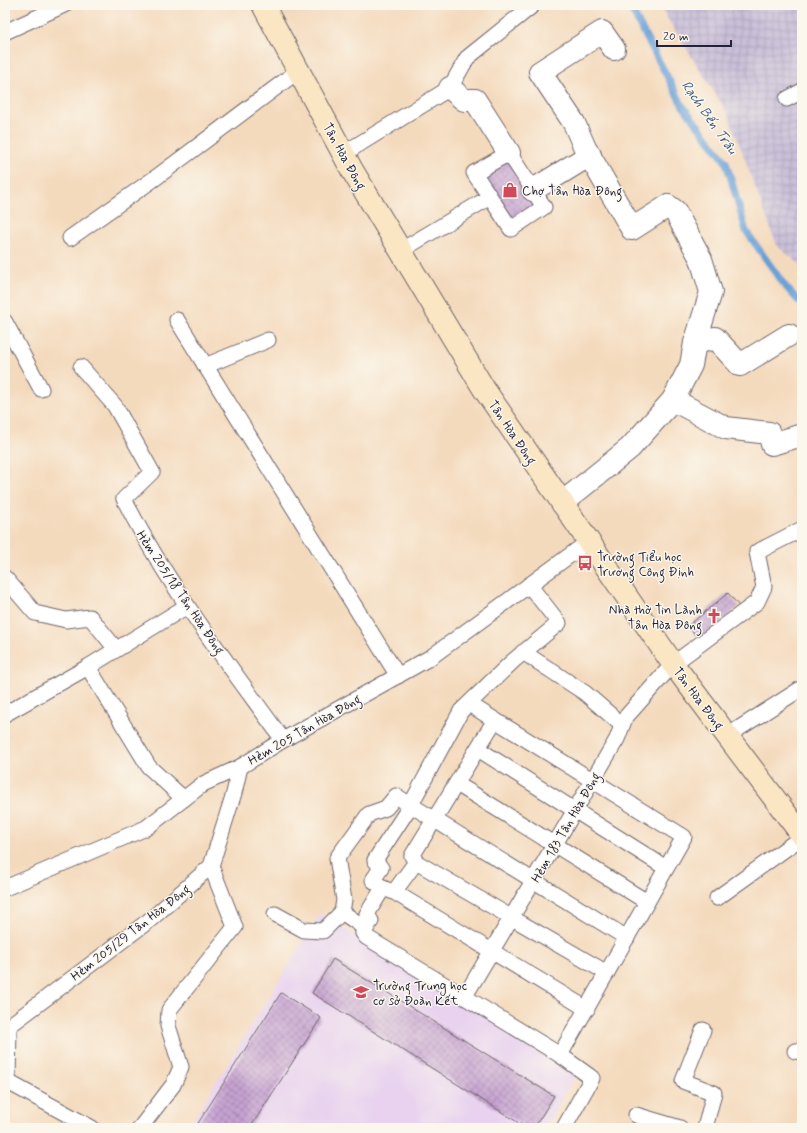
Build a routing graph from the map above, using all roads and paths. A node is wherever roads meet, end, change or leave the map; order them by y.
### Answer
1 (64, 5) edge
2 (263, 5) edge
3 (533, 5) edge
4 (5, 32) edge
5 (614, 49) dead end
6 (298, 71) junction
7 (450, 88) junction
8 (802, 91) edge
9 (787, 99) dead end
10 (509, 153) junction
11 (343, 154) junction
12 (590, 155) junction
13 (533, 190) junction
14 (490, 197) junction
15 (70, 238) dead end
16 (400, 251) junction
17 (177, 320) dead end
18 (5, 322) edge
19 (789, 335) dead end
20 (268, 340) dead end
21 (695, 343) junction
22 (205, 366) junction
23 (81, 367) dead end
24 (41, 389) dead end
25 (673, 400) junction
26 (802, 435) edge
27 (562, 503) junction
28 (802, 529) edge
29 (588, 542) junction
30 (5, 578) edge
31 (529, 585) junction
32 (187, 606) junction
33 (116, 649) junction
34 (523, 652) junction
35 (674, 664) junction
36 (88, 667) junction
37 (398, 676) junction
38 (802, 688) edge
39 (469, 704) junction
40 (5, 714) edge
41 (495, 720) junction
42 (622, 725) junction
43 (727, 736) junction
44 (283, 740) junction
45 (478, 749) junction
46 (240, 767) junction
47 (593, 779) junction
48 (456, 784) junction
49 (184, 799) junction
50 (410, 804) junction
51 (575, 810) junction
52 (435, 819) junction
53 (802, 836) edge
54 (554, 845) junction
55 (416, 862) junction
56 (211, 866) junction
57 (666, 868) junction
58 (534, 880) junction
59 (5, 888) edge
60 (388, 890) junction
61 (717, 898) dead end
62 (647, 902) junction
63 (342, 912) junction
64 (276, 914) dead end
65 (512, 918) junction
66 (366, 929) junction
67 (627, 938) junction
68 (492, 951) junction
69 (607, 973) junction
70 (465, 996) junction
71 (586, 1008) junction
72 (704, 1030) dead end
73 (560, 1055) junction
74 (7, 1083) edge
75 (636, 1115) dead end
76 (92, 1128) edge
77 (140, 1128) edge
78 (564, 1128) edge
79 (680, 1128) edge
80 (705, 1128) edge

1 - 4 lane
2 - 6 street, Tân Hòa Đông
3 - 7 lane
5 - 12 street
6 - 11 street, Tân Hòa Đông
6 - 15 lane
7 - 10 street
7 - 11 lane
8 - 9 lane
10 - 13 lane
10 - 14 lane
11 - 16 street, Tân Hòa Đông
12 - 13 street
12 - 21 street
13 - 14 lane
14 - 16 lane
16 - 27 street, Tân Hòa Đông
17 - 22 lane
18 - 24 lane
19 - 21 street
20 - 22 lane
21 - 25 street
22 - 37 lane
23 - 32 lane, Hẻm 205/18 Tân Hòa Đông
25 - 26 street
25 - 27 street
27 - 29 street, Tân Hòa Đông
28 - 35 lane, Hẻm 183 Tân Hòa Đông
29 - 31 lane, Hẻm 205 Tân Hòa Đông
29 - 35 street, Tân Hòa Đông
30 - 33 lane
31 - 34 lane
31 - 37 lane, Hẻm 205 Tân Hòa Đông
32 - 33 lane
32 - 44 lane, Hẻm 205/18 Tân Hòa Đông
33 - 36 lane
34 - 39 lane
34 - 42 lane
35 - 42 lane, Hẻm 183 Tân Hòa Đông
35 - 43 street, Tân Hòa Đông
36 - 40 lane
36 - 49 lane
37 - 44 lane, Hẻm 205 Tân Hòa Đông
38 - 43 lane
39 - 41 lane
39 - 50 lane
41 - 45 lane
41 - 47 lane
42 - 47 lane, Hẻm 183 Tân Hòa Đông
43 - 53 street, Tân Hòa Đông
44 - 46 lane, Hẻm 205 Tân Hòa Đông
45 - 48 lane
45 - 51 lane
46 - 49 lane, Hẻm 205 Tân Hòa Đông
46 - 56 lane
47 - 51 lane, Hẻm 183 Tân Hòa Đông
47 - 57 lane
48 - 52 lane
48 - 54 lane
49 - 59 lane, Hẻm 205 Tân Hòa Đông
50 - 52 lane
50 - 60 lane
50 - 63 lane
51 - 54 lane, Hẻm 183 Tân Hòa Đông
51 - 57 lane
52 - 55 lane
52 - 58 lane
53 - 61 lane
54 - 58 lane, Hẻm 183 Tân Hòa Đông
54 - 62 lane
55 - 60 lane
55 - 65 lane
56 - 74 lane, Hẻm 205/29 Tân Hòa Đông
56 - 77 lane
57 - 62 lane
58 - 65 lane, Hẻm 183 Tân Hòa Đông
58 - 67 lane
60 - 66 lane
60 - 68 lane
62 - 67 lane
63 - 64 lane
63 - 66 lane
65 - 68 lane, Hẻm 183 Tân Hòa Đông
65 - 69 lane
66 - 70 lane
67 - 69 lane
68 - 70 lane, Hẻm 183 Tân Hòa Đông
68 - 71 lane
69 - 71 lane
70 - 73 lane
71 - 73 lane
72 - 80 lane
73 - 78 lane
74 - 76 lane
75 - 79 lane

